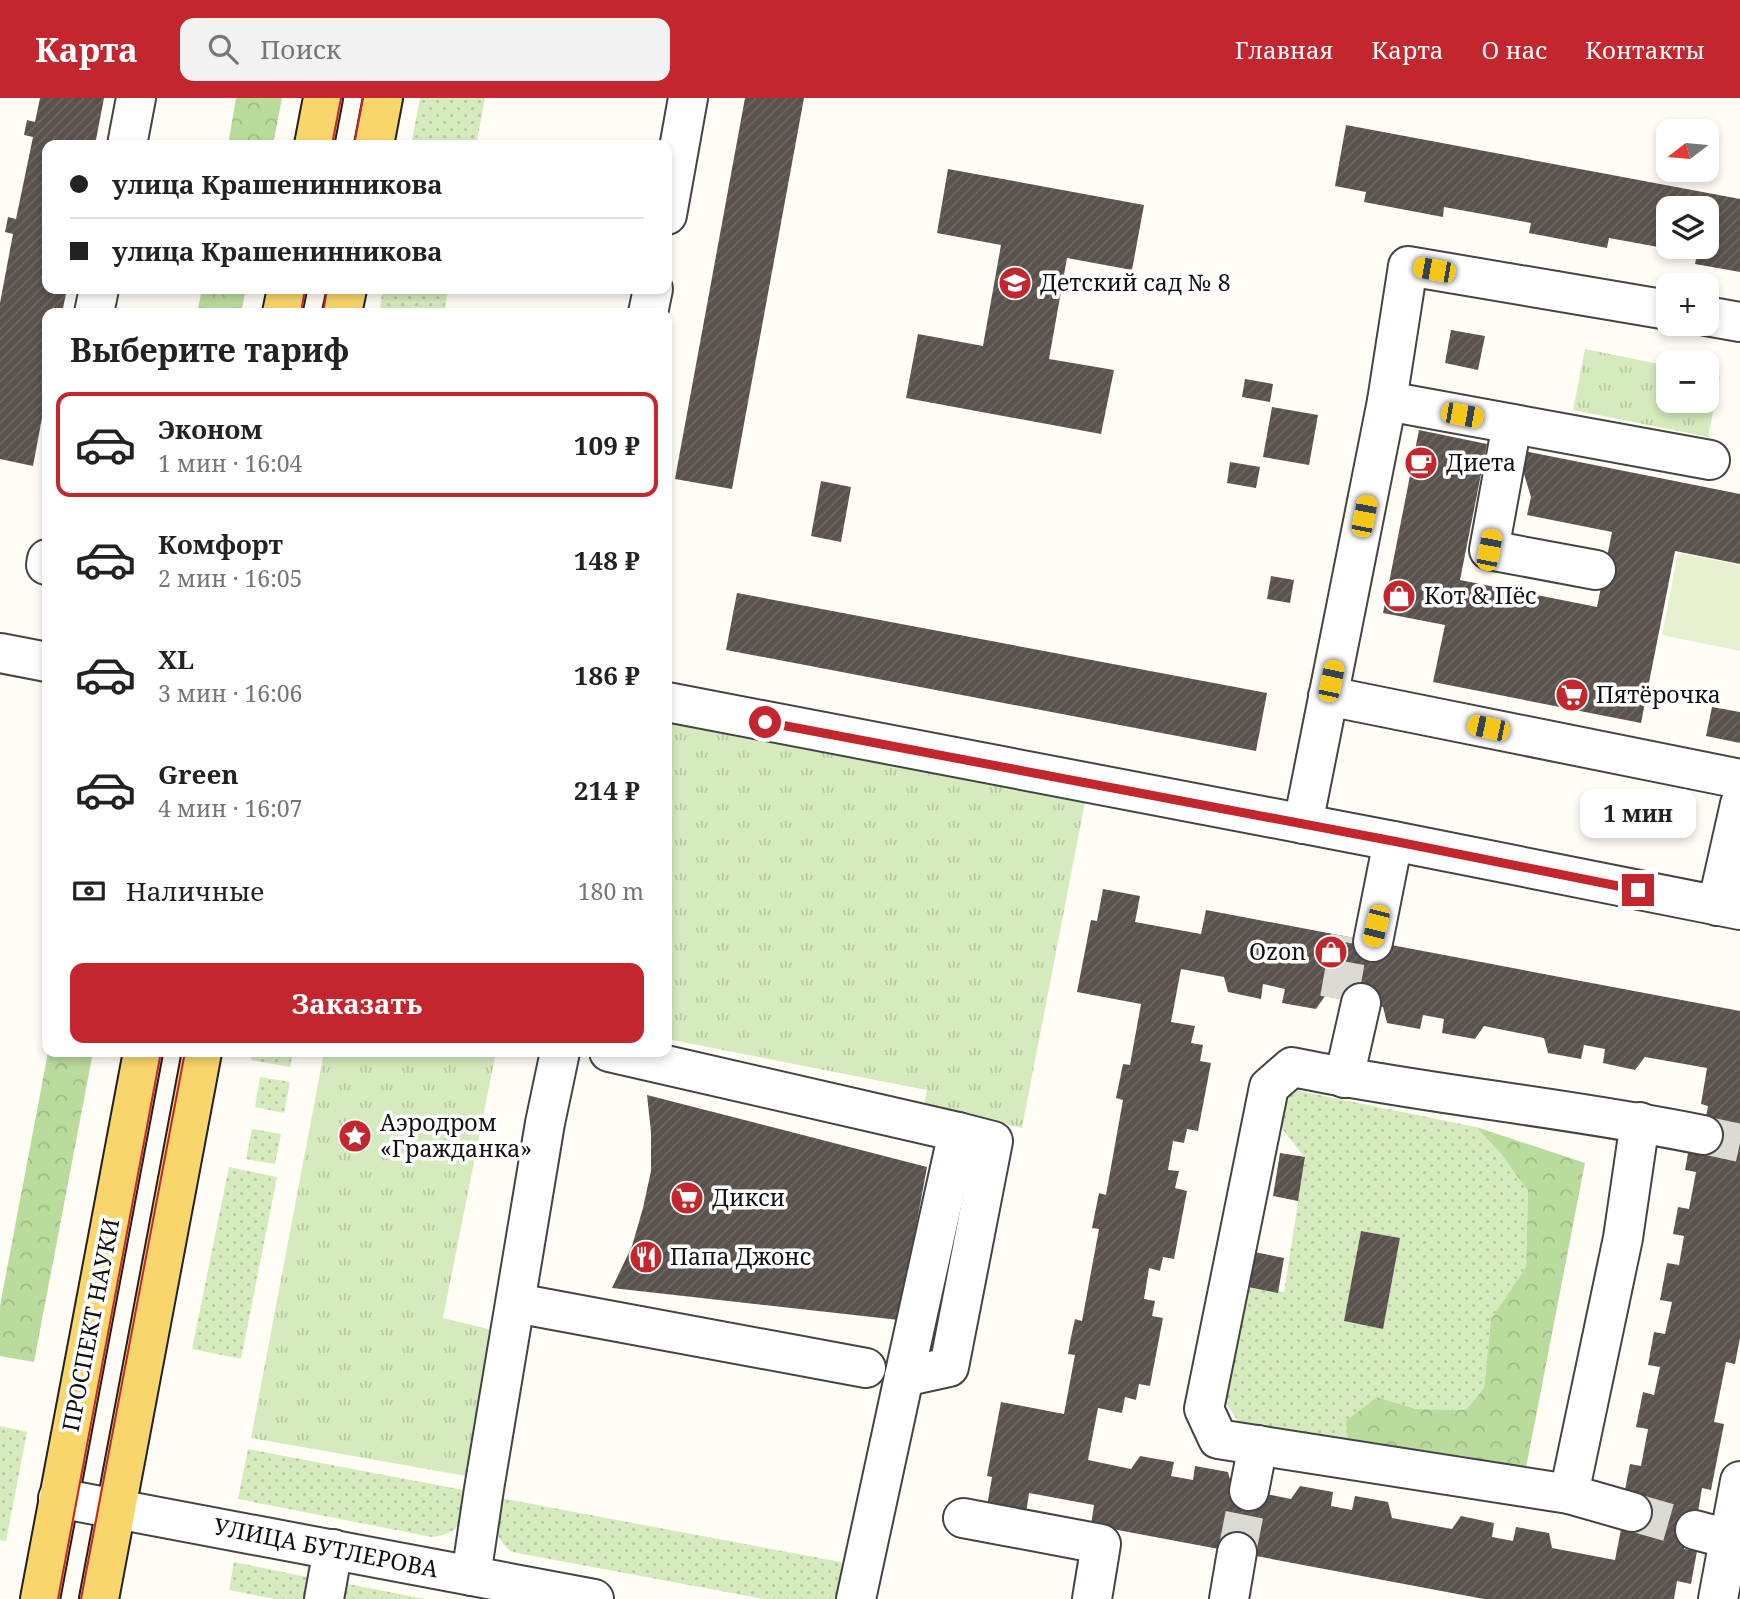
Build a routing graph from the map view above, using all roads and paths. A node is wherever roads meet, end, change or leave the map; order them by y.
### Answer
1 (136, 98) edge
2 (323, 98) edge
3 (383, 98) edge
4 (688, 98) edge
5 (128, 140) edge
6 (315, 140) edge
7 (375, 140) edge
8 (672, 187) edge
9 (1656, 308) edge
10 (1719, 318) edge
11 (1740, 322) edge
12 (1387, 401) junction
13 (1512, 424) junction
14 (1710, 460) dead end
15 (1595, 570) dead end
16 (0, 653) edge
17 (42, 661) edge
18 (1328, 696) junction
19 (672, 703) edge
20 (1740, 779) edge
21 (1740, 804) edge
22 (1303, 824) junction
23 (1380, 839) junction
24 (1729, 908) edge
25 (1361, 939) tunnel mouth
26 (1350, 1001) tunnel mouth
27 (142, 1057) edge
28 (201, 1057) edge
29 (559, 1057) edge
30 (631, 1057) edge
31 (1335, 1076) junction
32 (1640, 1122) junction
33 (1703, 1135) tunnel mouth
34 (516, 1303) junction
35 (866, 1368) dead end
36 (1258, 1445) junction
37 (1740, 1481) edge
38 (1249, 1491) tunnel mouth
39 (1569, 1494) junction
40 (58, 1498) junction
41 (115, 1508) junction
42 (1632, 1512) tunnel mouth
43 (963, 1518) dead end
44 (1721, 1537) edge
45 (333, 1549) junction
46 (1237, 1552) tunnel mouth
47 (471, 1576) junction
48 (40, 1599) edge
49 (99, 1599) edge
50 (324, 1599) edge
51 (594, 1599) edge
52 (856, 1599) edge
53 (1092, 1599) edge
54 (1229, 1599) edge
55 (1718, 1599) edge

1 - 5 street
2 - 6 main road
3 - 7 main road
4 - 8 street
9 - 12 street
10 - 11 street
12 - 13 street
12 - 18 street
13 - 14 street
13 - 15 street
16 - 17 street
18 - 20 street
18 - 22 street
19 - 22 street
21 - 24 street
22 - 23 street
23 - 24 street
23 - 25 street
26 - 31 street
27 - 40 main road, ПРОСПЕКТ НАУКИ
28 - 41 main road
29 - 34 street
30 - 52 street
31 - 32 street
31 - 36 street
32 - 33 street
32 - 39 street
34 - 35 street
34 - 47 street
36 - 38 street
36 - 39 street
37 - 44 street
39 - 42 street
40 - 41 street, УЛИЦА БУТЛЕРОВА
40 - 48 main road, ПРОСПЕКТ НАУКИ
41 - 45 street, УЛИЦА БУТЛЕРОВА
41 - 49 main road
43 - 53 street
44 - 55 street
45 - 47 street, УЛИЦА БУТЛЕРОВА
45 - 50 street
46 - 54 street
47 - 51 street, УЛИЦА БУТЛЕРОВА

